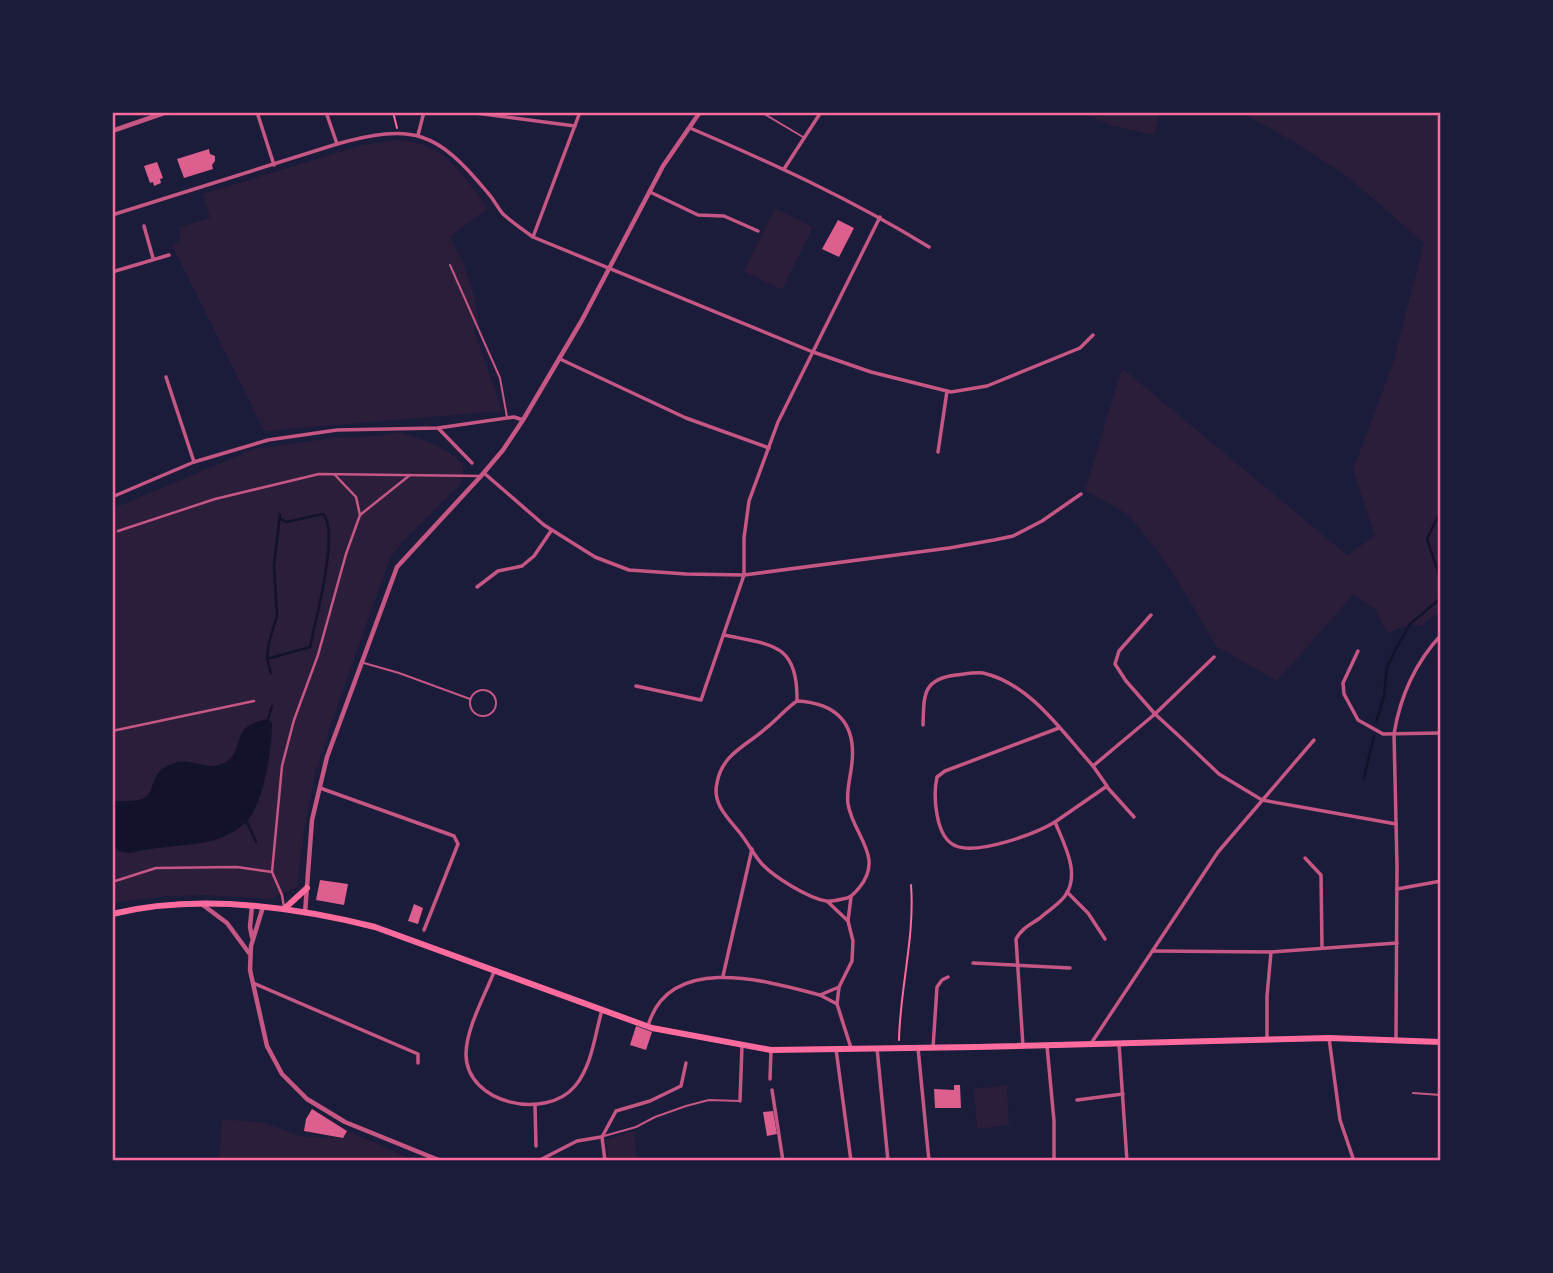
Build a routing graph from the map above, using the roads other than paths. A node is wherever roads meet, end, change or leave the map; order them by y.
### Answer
1 (167, 112) edge
2 (257, 112) edge
3 (326, 112) edge
4 (424, 112) edge
5 (468, 112) edge
6 (580, 112) edge
7 (700, 112) edge
8 (761, 112) edge
9 (821, 112) edge
10 (575, 126) junction
11 (689, 127) junction
12 (112, 131) edge
13 (418, 135) junction
14 (804, 138) junction
15 (337, 144) junction
16 (274, 165) junction
17 (784, 169) junction
18 (649, 191) junction
19 (112, 215) edge
20 (880, 217) junction
21 (144, 226) dead end
22 (758, 231) dead end
23 (533, 237) junction
24 (929, 247) dead end
25 (169, 255) dead end
26 (153, 259) junction
27 (450, 265) dead end
28 (610, 269) junction
29 (112, 272) edge
30 (1093, 335) dead end
31 (813, 352) junction
32 (560, 359) junction
33 (166, 377) dead end
34 (947, 391) junction
35 (508, 418) junction
36 (523, 420) junction
37 (439, 428) junction
38 (769, 448) junction
39 (938, 452) dead end
40 (194, 461) junction
41 (472, 463) dead end
42 (333, 474) junction
43 (410, 475) junction
44 (482, 475) junction
45 (1081, 494) dead end
46 (112, 497) edge
47 (360, 515) junction
48 (118, 531) dead end
49 (551, 531) junction
50 (744, 575) junction
51 (477, 587) dead end
52 (1151, 615) dead end
53 (724, 635) junction
54 (1441, 635) edge
55 (1358, 651) dead end
56 (1214, 657) dead end
57 (363, 663) junction
58 (636, 686) dead end
59 (470, 699) junction
60 (254, 701) dead end
61 (797, 701) junction
62 (1155, 714) junction
63 (923, 725) dead end
64 (1059, 728) junction
65 (112, 731) edge
66 (1441, 733) edge
67 (1394, 734) junction
68 (1314, 740) dead end
69 (1093, 766) junction
70 (1107, 786) junction
71 (318, 787) junction
72 (1262, 800) junction
73 (1134, 817) dead end
74 (1055, 822) junction
75 (1396, 824) junction
76 (752, 848) junction
77 (1305, 858) dead end
78 (272, 872) junction
79 (1441, 881) edge
80 (112, 882) edge
81 (307, 888) junction
82 (1397, 889) junction
83 (1067, 892) junction
84 (851, 897) junction
85 (828, 902) junction
86 (203, 905) junction
87 (252, 906) junction
88 (263, 906) junction
89 (284, 909) junction
90 (305, 913) junction
91 (112, 914) edge
92 (848, 921) junction
93 (424, 930) dead end
94 (253, 938) junction
95 (1105, 939) dead end
96 (1397, 943) junction
97 (1322, 948) junction
98 (1153, 950) junction
99 (1271, 952) junction
100 (249, 953) junction
101 (972, 963) dead end
102 (1016, 966) junction
103 (1070, 968) dead end
104 (494, 972) junction
105 (723, 976) junction
106 (948, 976) dead end
107 (253, 984) junction
108 (838, 987) junction
109 (820, 995) junction
110 (837, 1004) junction
111 (602, 1010) junction
112 (648, 1026) junction
113 (1329, 1038) junction
114 (1267, 1040) junction
115 (1396, 1041) junction
116 (1441, 1042) edge
117 (1119, 1043) junction
118 (1091, 1044) junction
119 (743, 1045) junction
120 (1023, 1046) junction
121 (1047, 1046) junction
122 (836, 1048) junction
123 (851, 1048) junction
124 (877, 1048) junction
125 (918, 1048) junction
126 (933, 1048) junction
127 (771, 1050) junction
128 (418, 1063) dead end
129 (686, 1063) dead end
130 (771, 1079) joint
131 (772, 1090) joint
132 (1413, 1093) dead end
133 (1123, 1094) junction
134 (1441, 1095) edge
135 (1077, 1100) dead end
136 (740, 1101) joint
137 (535, 1105) junction
138 (602, 1137) junction
139 (536, 1146) dead end
140 (441, 1161) edge
141 (538, 1161) edge
142 (605, 1161) edge
143 (783, 1161) edge
144 (851, 1161) edge
145 (888, 1161) edge
146 (929, 1161) edge
147 (1054, 1161) edge
148 (1127, 1161) edge
149 (1353, 1161) edge

1 - 12 street
2 - 16 street
3 - 15 street
4 - 13 street
5 - 10 street
6 - 10 street
7 - 11 street
8 - 14 lane
9 - 14 street
10 - 23 street
11 - 17 street
11 - 18 street
13 - 15 street
13 - 23 street
14 - 17 street
15 - 16 street
16 - 19 street
17 - 20 street
18 - 22 street
18 - 28 street
20 - 24 street
20 - 31 street
21 - 26 street
23 - 28 street
25 - 26 street
26 - 29 street
27 - 35 lane
28 - 31 street
28 - 32 street
30 - 34 street
31 - 34 street
31 - 38 street
32 - 36 street
32 - 38 street
33 - 40 street
34 - 39 street
35 - 36 street
35 - 37 street
36 - 44 street
37 - 40 street
37 - 41 street
38 - 50 street
40 - 46 street
42 - 43 street
42 - 47 street
42 - 48 street
43 - 44 street
43 - 47 street
44 - 49 street
44 - 57 street
45 - 50 street
47 - 78 street
49 - 50 street
49 - 51 street
50 - 53 street
52 - 62 street
53 - 58 street
53 - 61 street
54 - 67 street
55 - 67 street
56 - 62 street
57 - 59 lane
57 - 71 street
59 - 59 lane
60 - 65 street
61 - 76 street
61 - 84 street
62 - 69 street
62 - 72 street
63 - 64 street
64 - 69 street
64 - 74 street
66 - 67 street
67 - 75 street
68 - 72 street
69 - 70 street
70 - 73 street
70 - 74 street
71 - 81 street
71 - 93 street
72 - 75 street
72 - 98 street
74 - 83 street
75 - 82 street
76 - 85 street
76 - 105 street
77 - 97 street
78 - 80 street
78 - 89 street
79 - 82 street
81 - 89 highway
81 - 90 street
82 - 96 street
83 - 95 street
83 - 102 street
84 - 85 street
84 - 92 street
85 - 92 street
86 - 87 highway
86 - 91 highway
86 - 100 street
87 - 88 highway
87 - 94 street
88 - 89 highway
88 - 94 street
89 - 90 highway
90 - 104 highway
92 - 108 street
94 - 100 street
96 - 97 street
96 - 115 street
97 - 99 street
98 - 99 street
98 - 118 street
99 - 114 street
100 - 107 street
101 - 102 street
102 - 103 street
102 - 120 street
104 - 111 highway
104 - 137 street
105 - 109 street
105 - 112 street
106 - 126 street
107 - 128 street
107 - 140 street
108 - 109 street
108 - 110 street
109 - 110 street
110 - 123 street
111 - 112 highway
111 - 137 street
112 - 119 highway
113 - 114 highway
113 - 115 highway
113 - 149 street
114 - 117 highway
115 - 116 highway
117 - 118 highway
117 - 133 street
118 - 121 highway
119 - 127 highway
119 - 136 street
120 - 121 highway
120 - 126 highway
121 - 147 street
122 - 123 highway
122 - 127 highway
122 - 144 street
123 - 124 highway
124 - 125 highway
124 - 145 street
125 - 126 highway
125 - 146 street
127 - 130 street
129 - 138 street
130 - 131 street
131 - 143 street
132 - 134 lane
133 - 135 street
133 - 148 street
136 - 138 lane
137 - 139 street
138 - 141 street
138 - 142 street

